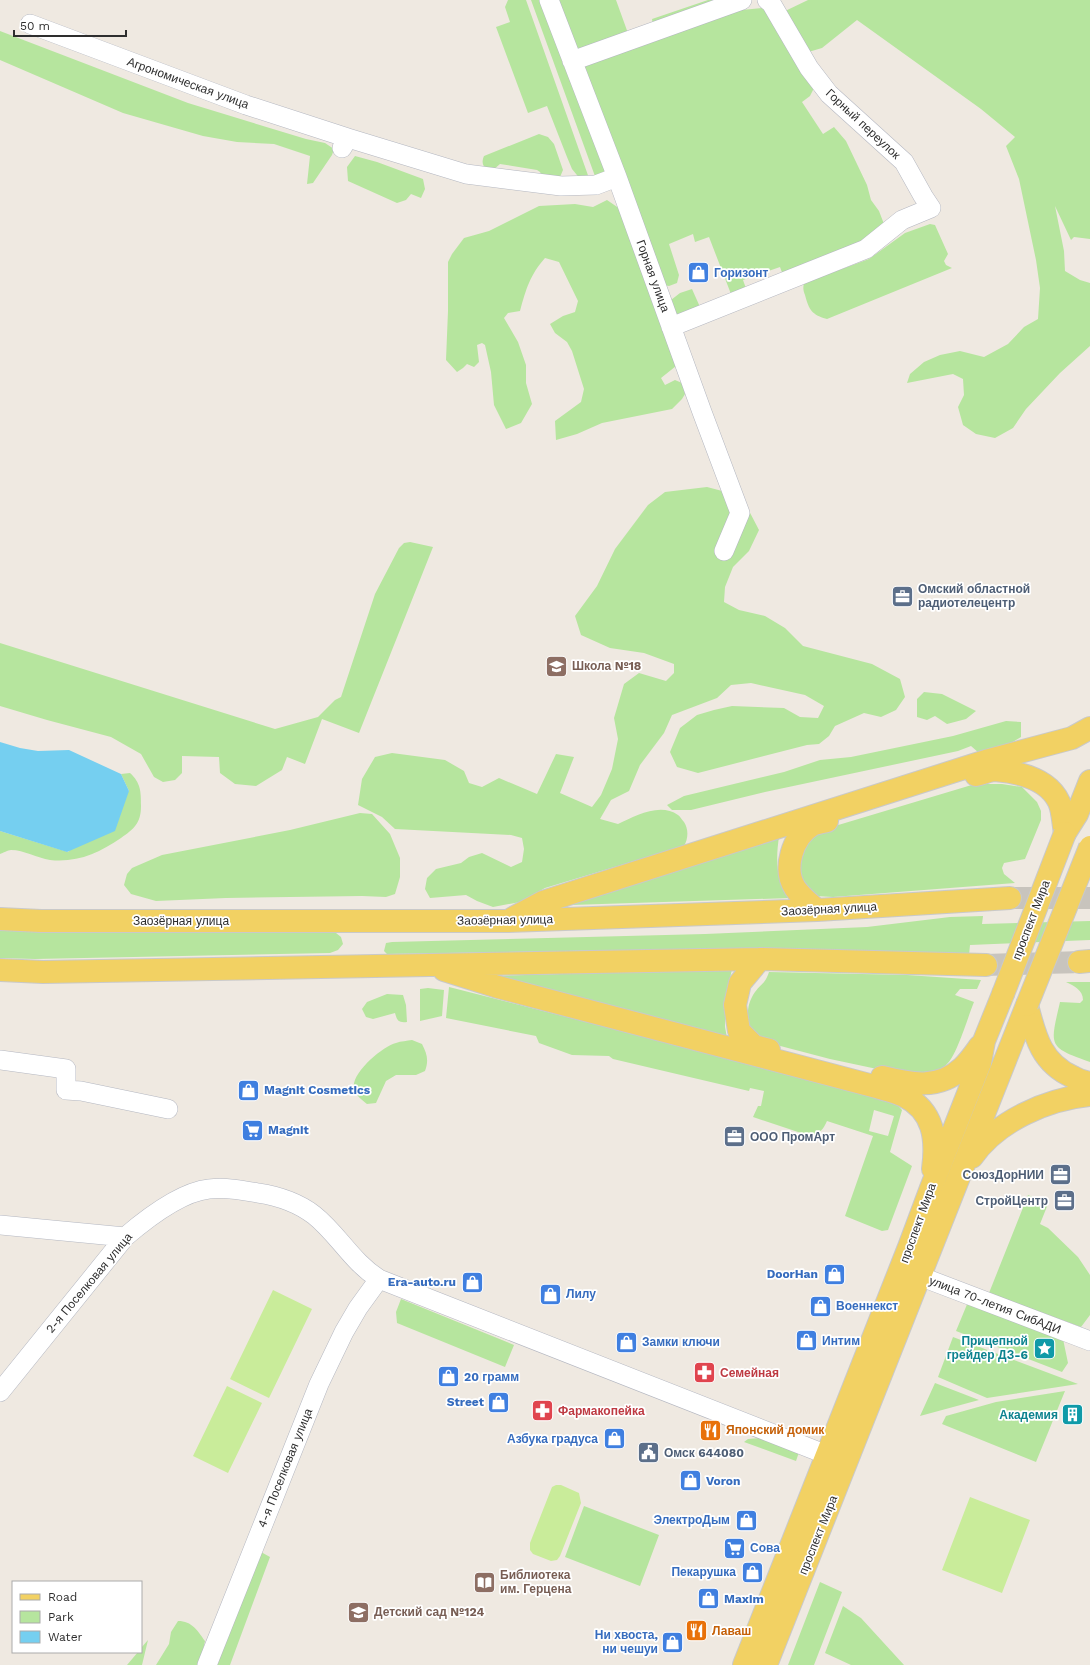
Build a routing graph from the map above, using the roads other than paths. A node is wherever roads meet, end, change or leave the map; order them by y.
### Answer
1 (549, 0) edge
2 (742, 0) edge
3 (767, 0) edge
4 (30, 24) dead end
5 (572, 61) junction
6 (617, 177) junction
7 (671, 327) junction
8 (724, 551) dead end
9 (1090, 728) edge
10 (1090, 781) edge
11 (1065, 833) junction
12 (1090, 847) edge
13 (1010, 898) tunnel mouth
14 (817, 910) junction
15 (0, 919) edge
16 (508, 920) junction
17 (760, 959) junction
18 (426, 964) junction
19 (986, 965) tunnel mouth
20 (0, 970) edge
21 (1027, 1005) junction
22 (984, 1042) junction
23 (0, 1060) edge
24 (1090, 1083) edge
25 (1090, 1095) edge
26 (168, 1109) dead end
27 (931, 1188) junction
28 (953, 1193) junction
29 (0, 1225) edge
30 (125, 1237) junction
31 (911, 1272) junction
32 (379, 1279) junction
33 (1090, 1341) edge
34 (0, 1392) edge
35 (837, 1459) junction
36 (207, 1665) edge
37 (744, 1665) edge
38 (766, 1665) edge

1 - 5 street, Горная улица
2 - 5 street
3 - 7 street, Горный переулок
4 - 6 street, Агрономическая улица
5 - 6 street, Горная улица
6 - 7 street, Горная улица
7 - 8 street, Горная улица
9 - 16 main road
10 - 11 main road, проспект Мира
11 - 14 main road
11 - 22 main road, проспект Мира, bridge
12 - 21 main road, проспект Мира, bridge
13 - 14 main road, Заозёрная улица
14 - 16 main road, Заозёрная улица
15 - 16 main road, Заозёрная улица
17 - 18 main road
17 - 19 main road
17 - 22 main road
18 - 20 main road
18 - 27 main road
21 - 24 main road
21 - 28 main road, проспект Мира
22 - 27 main road, проспект Мира
23 - 26 street
25 - 28 main road
27 - 31 main road, проспект Мира
28 - 31 main road, проспект Мира
29 - 30 street
30 - 32 street, 2-я Поселковая улица
30 - 34 street, 2-я Поселковая улица
31 - 33 street, улица 70-летия СибАДИ
31 - 35 main road, проспект Мира
32 - 35 street, 2-я Поселковая улица
32 - 36 street, 4-я Поселковая улица
35 - 37 main road, проспект Мира
35 - 38 main road, проспект Мира

